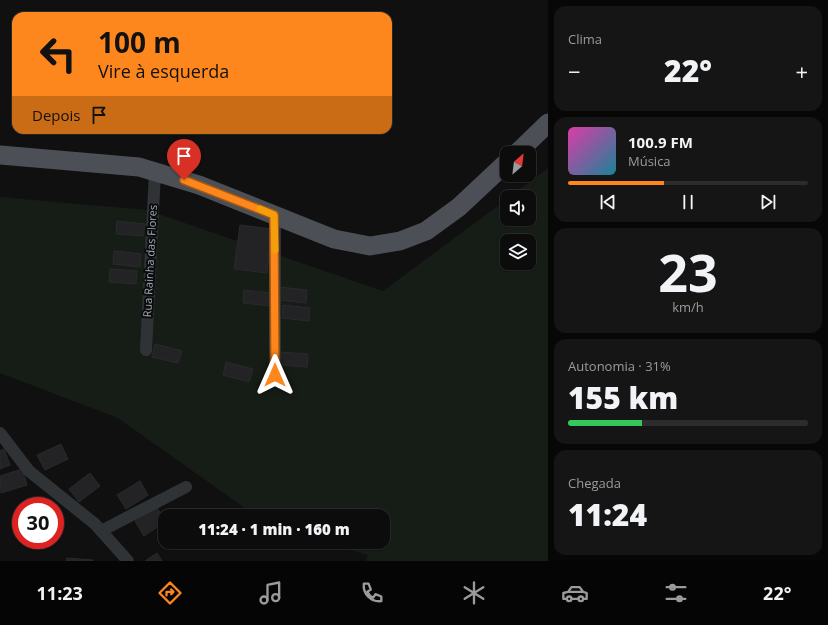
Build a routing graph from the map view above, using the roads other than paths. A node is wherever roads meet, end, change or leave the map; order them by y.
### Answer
1 (548, 123) edge
2 (524, 146) edge
3 (0, 155) edge
4 (500, 169) edge
5 (155, 172) junction
6 (274, 215) junction
7 (146, 350) dead end
8 (275, 375) dead end
9 (0, 433) edge
10 (186, 487) dead end
11 (101, 531) junction
12 (128, 561) edge

1 - 2 main road
3 - 5 main road
4 - 6 main road
5 - 6 main road
5 - 7 street, Rua Rainha das Flores
6 - 8 street
9 - 11 street
10 - 11 street
11 - 12 street

